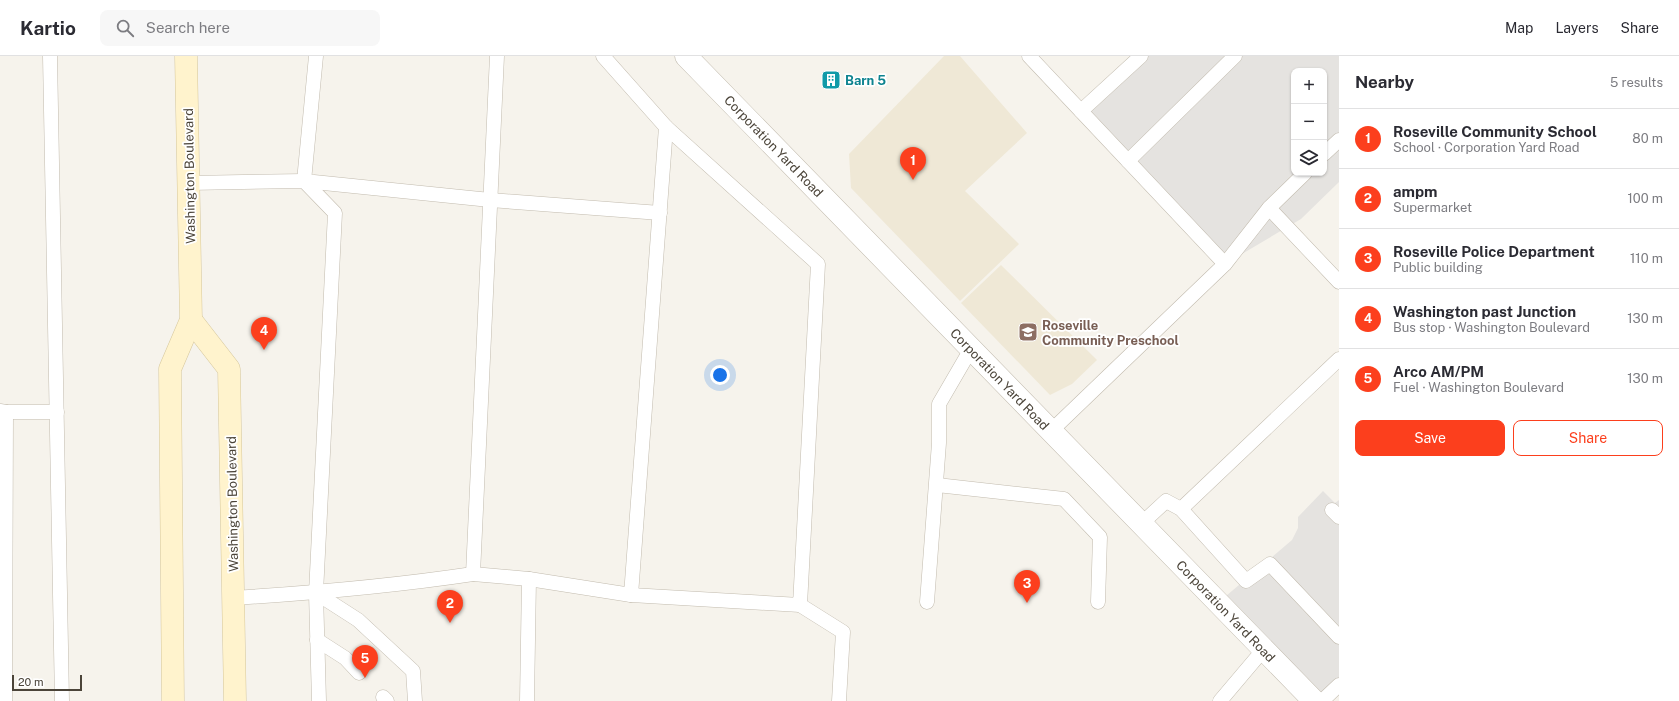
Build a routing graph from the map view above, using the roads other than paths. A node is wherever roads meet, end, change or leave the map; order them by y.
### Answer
1 (50, 56) edge
2 (186, 56) edge
3 (316, 56) edge
4 (497, 56) edge
5 (603, 56) edge
6 (686, 56) edge
7 (1029, 56) edge
8 (1141, 56) edge
9 (1235, 56) edge
10 (1081, 111) junction
11 (666, 127) junction
12 (1339, 140) edge
13 (1327, 151) edge
14 (1128, 161) junction
15 (1302, 176) edge
16 (304, 181) junction
17 (189, 183) junction
18 (490, 200) junction
19 (1270, 208) junction
20 (660, 213) junction
21 (1225, 264) junction
22 (1339, 282) edge
23 (191, 320) junction
24 (971, 349) junction
25 (1339, 359) edge
26 (3, 411) edge
27 (57, 412) junction
28 (1051, 431) junction
29 (936, 485) junction
30 (1180, 509) junction
31 (1141, 524) junction
32 (473, 574) junction
33 (529, 579) junction
34 (316, 593) junction
35 (631, 595) junction
36 (233, 598) junction
37 (927, 602) dead end
38 (1098, 602) dead end
39 (800, 605) junction
40 (1339, 636) edge
41 (317, 640) junction
42 (1264, 649) junction
43 (359, 673) dead end
44 (1339, 685) edge
45 (5, 701) edge
46 (62, 701) edge
47 (173, 701) edge
48 (235, 701) edge
49 (319, 701) edge
50 (415, 701) edge
51 (527, 701) edge
52 (839, 701) edge
53 (1220, 701) edge
54 (1314, 701) edge
55 (1322, 701) edge

1 - 27 lane
2 - 17 main road, Washington Boulevard
3 - 16 lane
4 - 18 lane
5 - 11 lane
6 - 24 street, Corporation Yard Road
7 - 10 lane
8 - 10 lane
9 - 14 lane
10 - 14 lane
11 - 20 lane
11 - 39 lane
12 - 13 lane
14 - 21 lane
15 - 19 lane
16 - 17 lane
16 - 18 lane
16 - 34 lane
17 - 23 main road, Washington Boulevard
18 - 20 lane
18 - 32 lane
19 - 21 lane
19 - 22 lane
20 - 35 lane
21 - 28 lane
23 - 36 main road, Washington Boulevard
23 - 47 main road, Washington Boulevard
24 - 28 street, Corporation Yard Road
24 - 29 lane
25 - 30 lane
26 - 27 lane
26 - 45 lane
27 - 46 lane
28 - 31 street, Corporation Yard Road
29 - 37 lane
29 - 38 lane
30 - 31 lane
30 - 40 lane
31 - 42 street, Corporation Yard Road
32 - 33 lane
32 - 34 lane
33 - 35 lane
33 - 51 lane
34 - 36 lane
34 - 41 lane
34 - 50 lane
35 - 39 lane
36 - 48 main road, Washington Boulevard
39 - 52 lane
41 - 43 lane
41 - 49 lane
42 - 53 lane
42 - 54 street, Corporation Yard Road
44 - 55 lane

